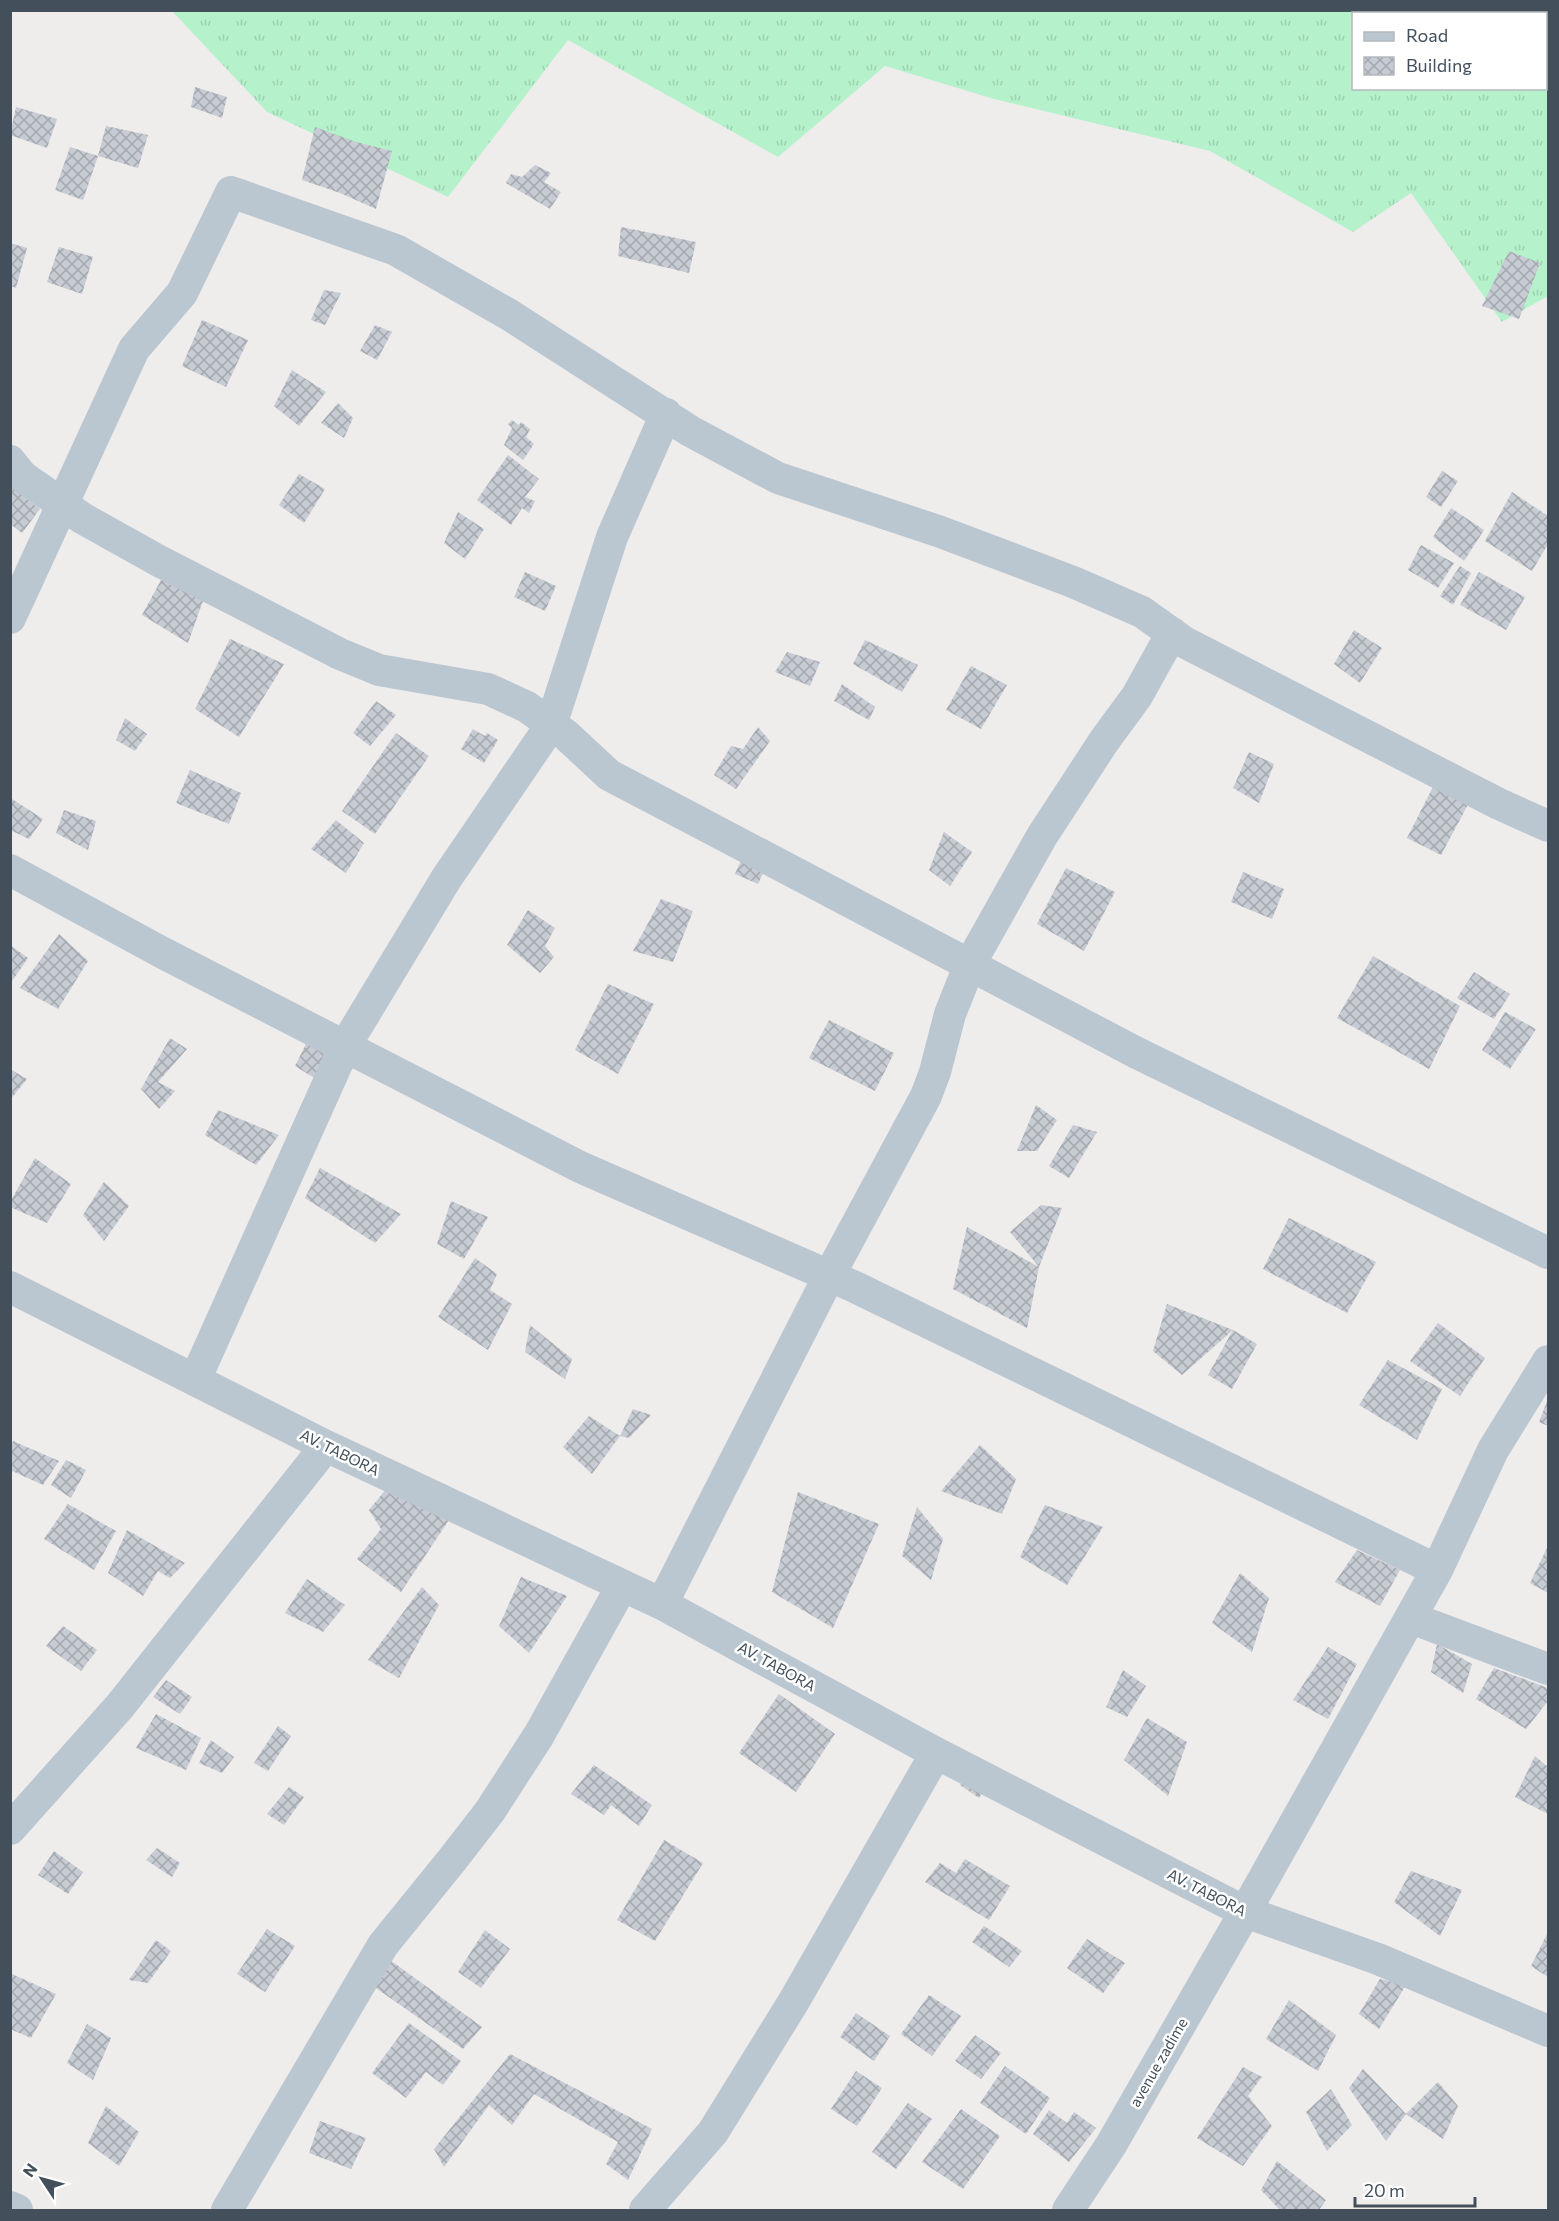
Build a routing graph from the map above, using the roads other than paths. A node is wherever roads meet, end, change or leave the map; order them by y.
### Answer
1 (666, 414) junction
2 (10, 461) edge
3 (64, 505) junction
4 (10, 618) edge
5 (1172, 633) junction
6 (551, 724) junction
7 (1548, 826) edge
8 (10, 870) edge
9 (970, 964) junction
10 (345, 1046) junction
11 (1548, 1253) edge
12 (829, 1276) junction
13 (10, 1287) edge
14 (1548, 1361) edge
15 (195, 1380) junction
16 (326, 1446) junction
17 (1437, 1570) junction
18 (622, 1586) junction
19 (662, 1604) junction
20 (1411, 1618) junction
21 (1548, 1670) edge
22 (936, 1753) junction
23 (10, 1829) edge
24 (1245, 1912) junction
25 (1548, 2031) edge
26 (10, 2207) edge
27 (17, 2211) edge
28 (227, 2211) edge
29 (645, 2211) edge
30 (1068, 2211) edge

1 - 3 street
1 - 5 street
1 - 6 street
2 - 3 street
3 - 4 street
3 - 6 street
5 - 7 street
5 - 9 street
6 - 9 street
6 - 10 street
8 - 10 street
9 - 11 street
9 - 12 street
10 - 12 street
10 - 15 street
12 - 17 street
12 - 19 street
13 - 15 street, AV. TABORA
14 - 17 street, avenue zadime
15 - 16 street, AV. TABORA
16 - 18 street, AV. TABORA
16 - 23 street
17 - 20 street, avenue zadime
18 - 19 street, AV. TABORA
18 - 28 street
19 - 22 street, AV. TABORA
20 - 21 street
20 - 24 street, avenue zadime
22 - 24 street, AV. TABORA
22 - 29 street
24 - 25 street, AV. TABORA
24 - 30 street, avenue zadime
26 - 27 street

